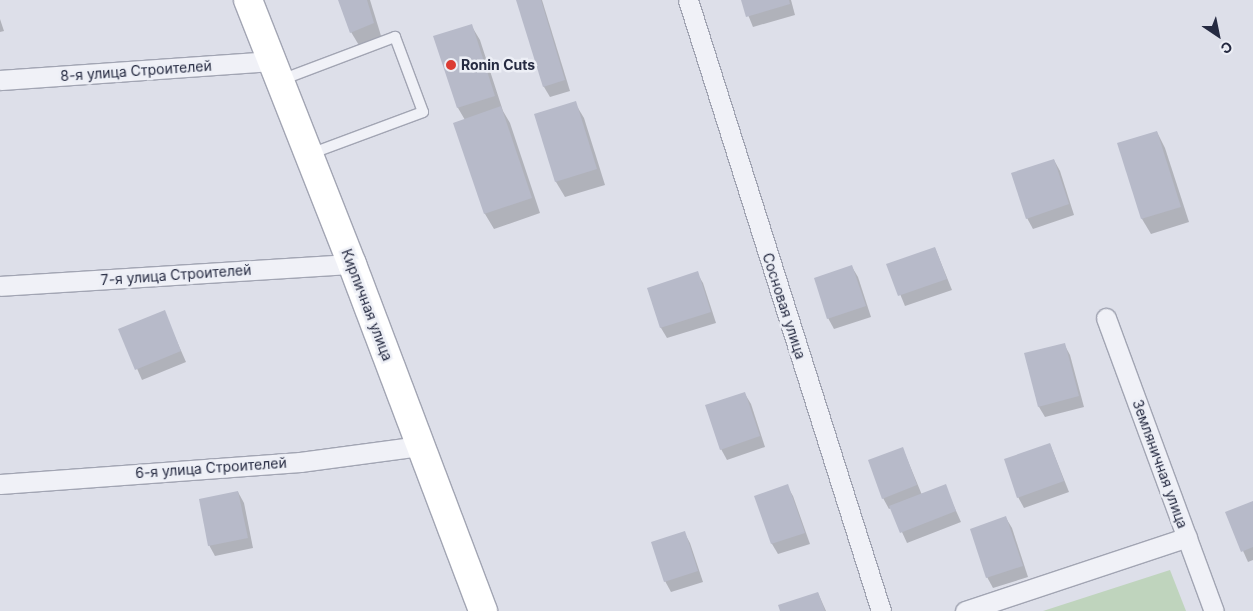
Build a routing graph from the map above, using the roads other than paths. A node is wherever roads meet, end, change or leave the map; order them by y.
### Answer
1 (248, 0) edge
2 (688, 0) edge
3 (276, 70) junction
4 (0, 80) edge
5 (309, 154) junction
6 (352, 264) junction
7 (0, 286) edge
8 (1106, 318) dead end
9 (420, 446) junction
10 (0, 484) edge
11 (1187, 537) junction
12 (483, 611) edge
13 (881, 611) edge
14 (965, 611) edge
15 (1214, 611) edge

1 - 3 main road, Кирпичная улица
2 - 13 street, Сосновая улица
3 - 4 street, 8-я улица Строителей
3 - 5 main road, Кирпичная улица
3 - 5 lane
5 - 6 main road, Кирпичная улица
6 - 7 street, 7-я улица Строителей
6 - 9 main road, Кирпичная улица
8 - 11 street, Земляничная улица
9 - 10 street, 6-я улица Строителей
9 - 12 main road, Кирпичная улица
11 - 14 street
11 - 15 street, Земляничная улица

